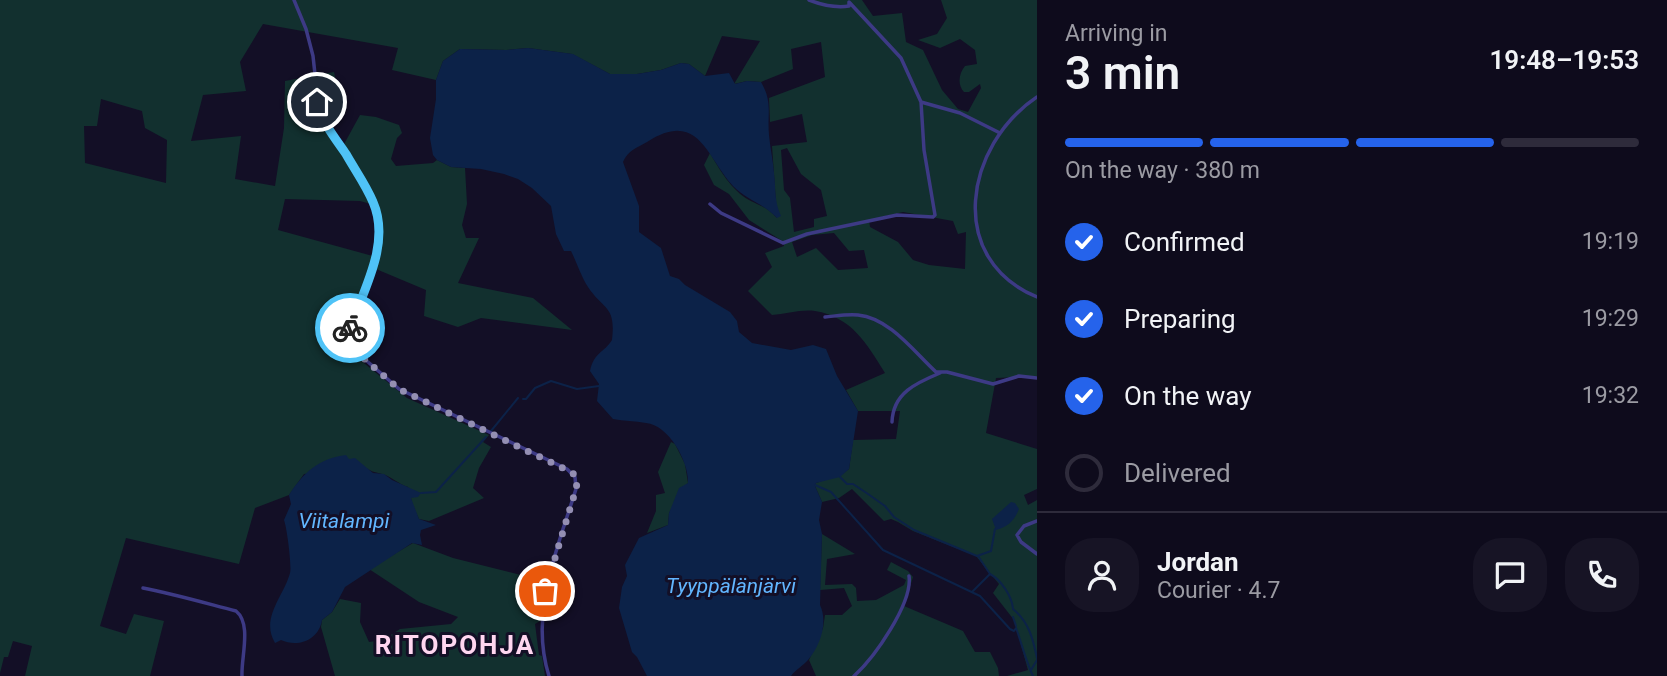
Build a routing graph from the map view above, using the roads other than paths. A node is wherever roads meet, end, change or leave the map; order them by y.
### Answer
1 (294, 0) edge
2 (809, 0) edge
3 (1037, 97) edge
4 (921, 102) junction
5 (999, 132) junction
6 (710, 204) dead end
7 (1037, 296) edge
8 (825, 317) dead end
9 (942, 373) junction
10 (1037, 378) edge
11 (892, 422) dead end
12 (1037, 521) edge
13 (1037, 554) edge
14 (909, 576) dead end
15 (142, 587) dead end
16 (242, 676) edge
17 (550, 676) edge
18 (854, 676) edge

1 - 17 street
2 - 4 street
3 - 5 street
4 - 5 street
4 - 6 street
5 - 7 street
8 - 9 street
9 - 10 street
9 - 11 street
12 - 13 street
14 - 18 street
15 - 16 street

